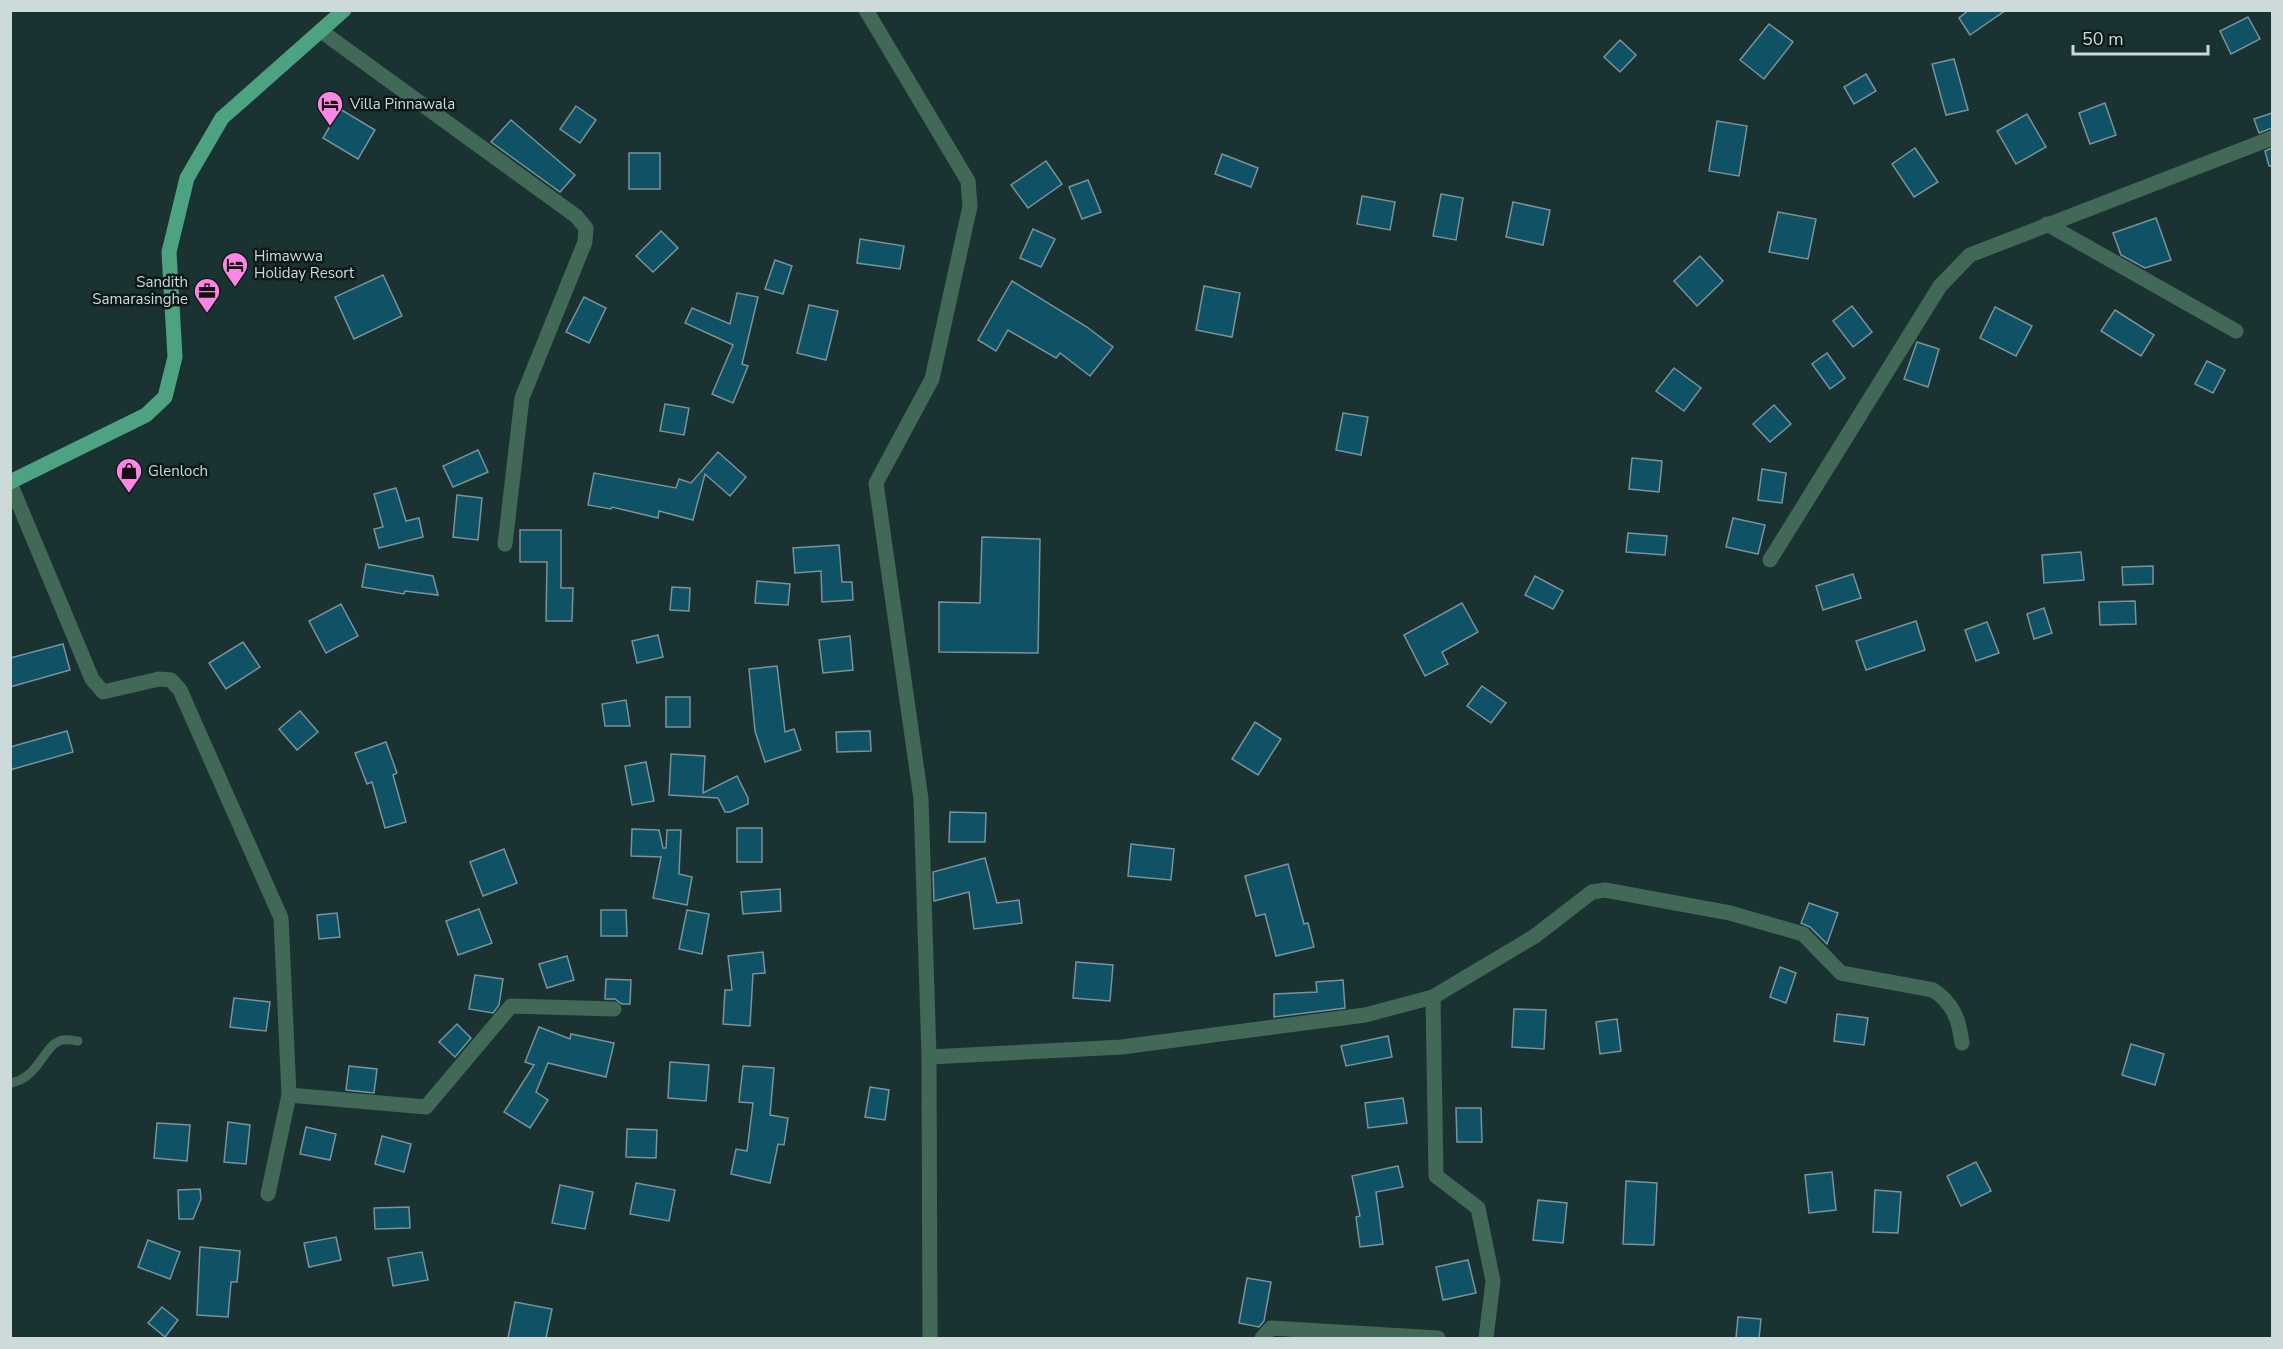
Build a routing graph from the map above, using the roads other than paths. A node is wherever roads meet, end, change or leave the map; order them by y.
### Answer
1 (344, 10) edge
2 (866, 10) edge
3 (321, 31) junction
4 (2272, 138) edge
5 (2047, 224) junction
6 (2236, 331) dead end
7 (10, 483) edge
8 (505, 544) dead end
9 (1770, 560) dead end
10 (1433, 997) junction
11 (614, 1010) dead end
12 (78, 1041) dead end
13 (1962, 1043) dead end
14 (929, 1057) junction
15 (10, 1083) edge
16 (289, 1095) junction
17 (267, 1194) dead end
18 (930, 1338) edge
19 (1262, 1338) edge
20 (1438, 1338) edge
21 (1486, 1338) edge

1 - 3 main road
2 - 14 street
3 - 7 main road
3 - 8 street
4 - 5 street
5 - 6 street
5 - 9 street
7 - 16 street
10 - 13 street
10 - 14 street
10 - 21 street
11 - 16 street
12 - 15 lane
14 - 18 street
16 - 17 street
19 - 20 street

